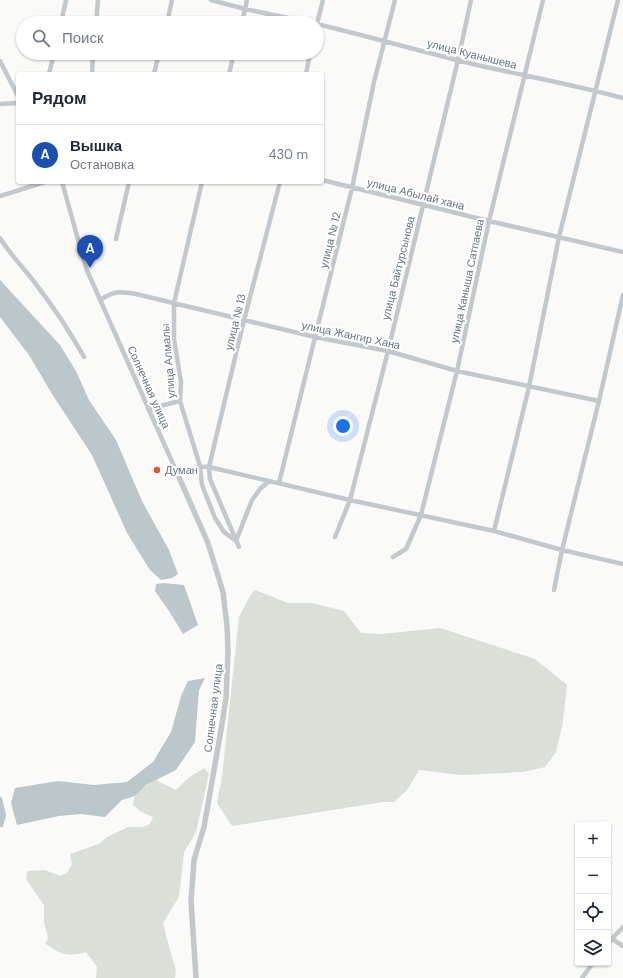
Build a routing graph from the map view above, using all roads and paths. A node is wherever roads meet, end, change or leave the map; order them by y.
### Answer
1 (66, 0) edge
2 (98, 0) edge
3 (172, 0) edge
4 (211, 0) edge
5 (248, 0) edge
6 (323, 0) edge
7 (395, 0) edge
8 (471, 0) edge
9 (544, 0) edge
10 (618, 0) edge
11 (245, 9) junction
12 (63, 16) edge
13 (97, 16) edge
14 (169, 16) edge
15 (244, 16) edge
16 (278, 16) edge
17 (319, 16) edge
18 (324, 26) edge
19 (386, 41) junction
20 (52, 60) edge
21 (93, 60) edge
22 (157, 60) edge
23 (232, 60) edge
24 (309, 60) edge
25 (458, 60) junction
26 (0, 61) edge
27 (49, 72) edge
28 (92, 72) edge
29 (154, 72) edge
30 (229, 72) edge
31 (306, 72) edge
32 (525, 76) junction
33 (596, 91) junction
34 (16, 92) edge
35 (623, 98) edge
36 (16, 103) edge
37 (0, 104) edge
38 (324, 181) edge
39 (39, 184) edge
40 (63, 184) edge
41 (129, 184) edge
42 (202, 184) edge
43 (279, 184) edge
44 (352, 188) junction
45 (0, 196) edge
46 (423, 204) junction
47 (488, 221) junction
48 (559, 237) junction
49 (0, 238) edge
50 (116, 239) dead end
51 (623, 252) edge
52 (623, 294) edge
53 (100, 300) junction
54 (174, 303) junction
55 (244, 320) junction
56 (315, 337) junction
57 (388, 351) junction
58 (84, 357) dead end
59 (457, 371) junction
60 (529, 387) junction
61 (180, 401) junction
62 (599, 401) junction
63 (148, 409) junction
64 (200, 466) junction
65 (209, 467) junction
66 (178, 475) junction
67 (269, 482) junction
68 (279, 483) junction
69 (350, 500) junction
70 (421, 515) junction
71 (494, 531) junction
72 (335, 537) dead end
73 (236, 541) junction
74 (239, 547) dead end
75 (562, 550) junction
76 (392, 557) dead end
77 (623, 564) edge
78 (554, 590) dead end
79 (623, 927) edge
80 (612, 939) joint
81 (623, 946) edge
82 (591, 966) edge
83 (196, 978) edge
84 (582, 978) edge

1 - 12 street
2 - 13 street
3 - 14 street
4 - 11 street
5 - 11 street
6 - 17 street
7 - 19 street, улица № 12
8 - 25 street, улица Байтурсынова
9 - 32 street, улица Каныша Сатпаева
10 - 33 street
11 - 15 street
11 - 16 street
18 - 19 street, улица Куанышева
19 - 25 street, улица Куанышева
19 - 44 street, улица № 12
20 - 27 street
21 - 28 street
22 - 29 street
23 - 30 street
24 - 31 street
25 - 32 street, улица Куанышева
25 - 46 street, улица Байтурсынова
26 - 34 street
32 - 33 street, улица Куанышева
32 - 47 street, улица Каныша Сатпаева
33 - 35 street, улица Куанышева
33 - 48 street
36 - 37 street
38 - 44 street, улица Абылай хана
39 - 45 street
40 - 53 street, Солнечная улица
41 - 50 street
42 - 54 street, улица Алмалы
43 - 55 street, улица № 13
44 - 46 street, улица Абылай хана
44 - 56 street, улица № 12
46 - 47 street, улица Абылай хана
46 - 57 street, улица Байтурсынова
47 - 48 street, улица Абылай хана
47 - 59 street, улица Каныша Сатпаева
48 - 51 street, улица Абылай хана
48 - 60 street
49 - 58 street
52 - 62 street
53 - 54 street, улица Жангир Хана
53 - 63 street, Солнечная улица
54 - 55 street, улица Жангир Хана
54 - 61 street, улица Алмалы
55 - 56 street, улица Жангир Хана
55 - 65 street, улица № 13
56 - 57 street, улица Жангир Хана
56 - 68 street, улица № 12
57 - 59 street, улица Жангир Хана
57 - 69 street, улица Байтурсынова
59 - 60 street, улица Жангир Хана
59 - 70 street, улица Каныша Сатпаева
60 - 62 street, улица Жангир Хана
60 - 71 street
61 - 63 street
61 - 64 street, улица Алмалы
62 - 75 street
63 - 66 street, Солнечная улица
64 - 65 street
64 - 66 street
64 - 73 street, улица Алмалы
65 - 67 street
65 - 73 street
66 - 83 street, Солнечная улица
67 - 68 street
67 - 73 street
68 - 69 street
69 - 70 street
69 - 72 street, улица Байтурсынова
70 - 71 street
70 - 76 street, улица Каныша Сатпаева
71 - 75 street
73 - 74 street
75 - 77 street
75 - 78 street
79 - 80 street
80 - 81 street
82 - 84 street

